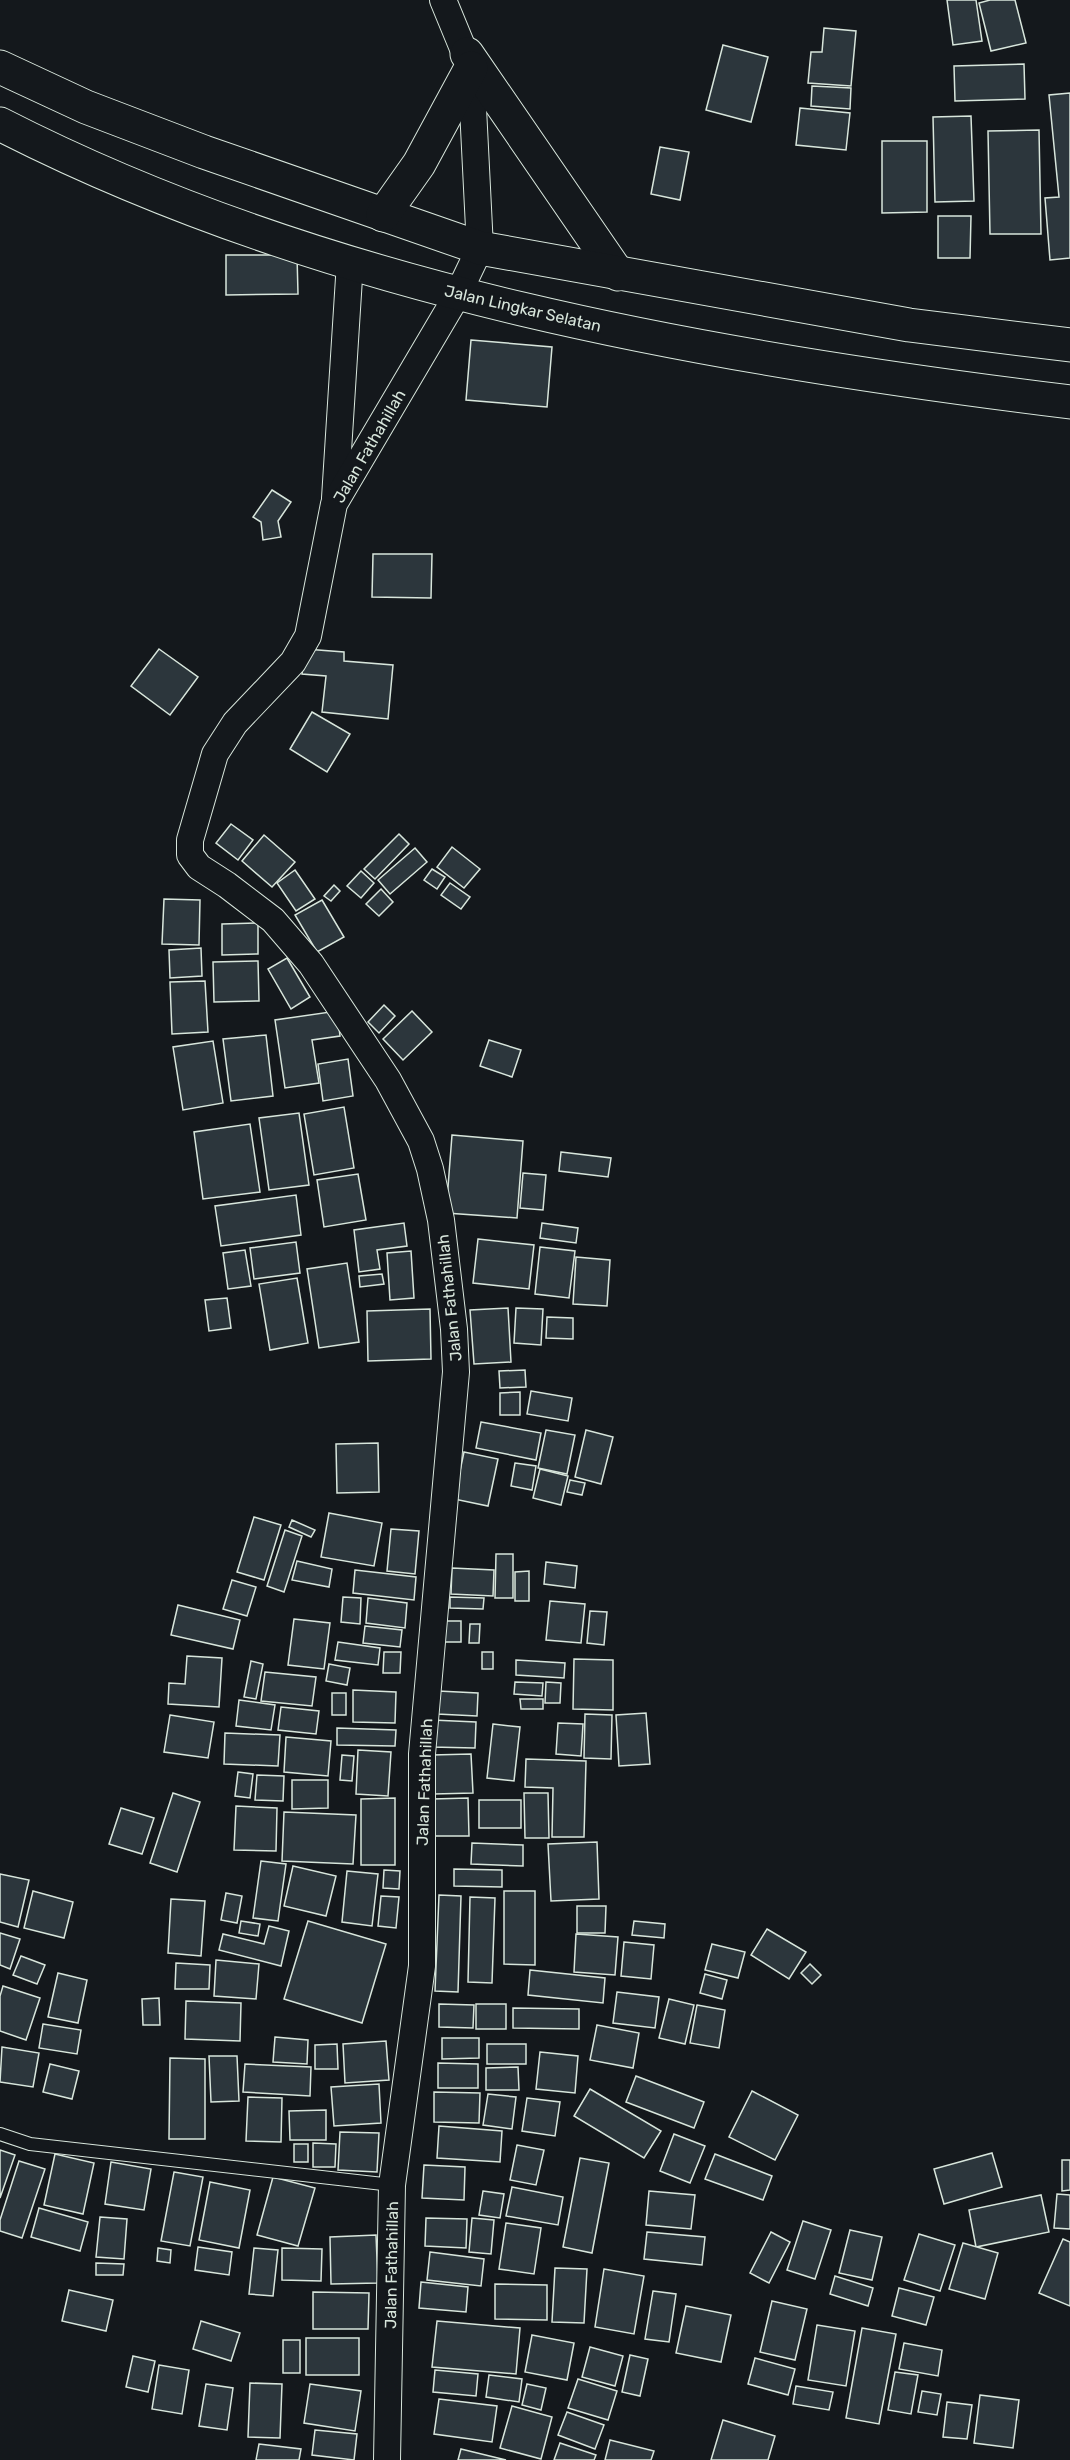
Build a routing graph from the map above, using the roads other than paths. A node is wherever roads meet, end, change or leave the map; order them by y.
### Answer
1 (443, 0) edge
2 (469, 61) junction
3 (0, 67) edge
4 (0, 124) edge
5 (383, 215) junction
6 (480, 248) junction
7 (350, 262) junction
8 (618, 274) junction
9 (458, 294) junction
10 (1070, 345) edge
11 (1070, 402) edge
12 (334, 504) junction
13 (0, 2134) edge
14 (392, 2185) junction
15 (387, 2460) edge

1 - 2 street
2 - 5 highway
2 - 6 street
2 - 8 highway
3 - 5 highway
4 - 7 highway, Jalan Lingkar Selatan
5 - 6 highway
6 - 8 highway
6 - 9 street, Jalan Fathahillah
7 - 9 highway, Jalan Lingkar Selatan
7 - 12 street
8 - 10 highway
9 - 11 highway, Jalan Lingkar Selatan
9 - 12 street, Jalan Fathahillah
12 - 14 street, Jalan Fathahillah
13 - 14 lane
14 - 15 street, Jalan Fathahillah

